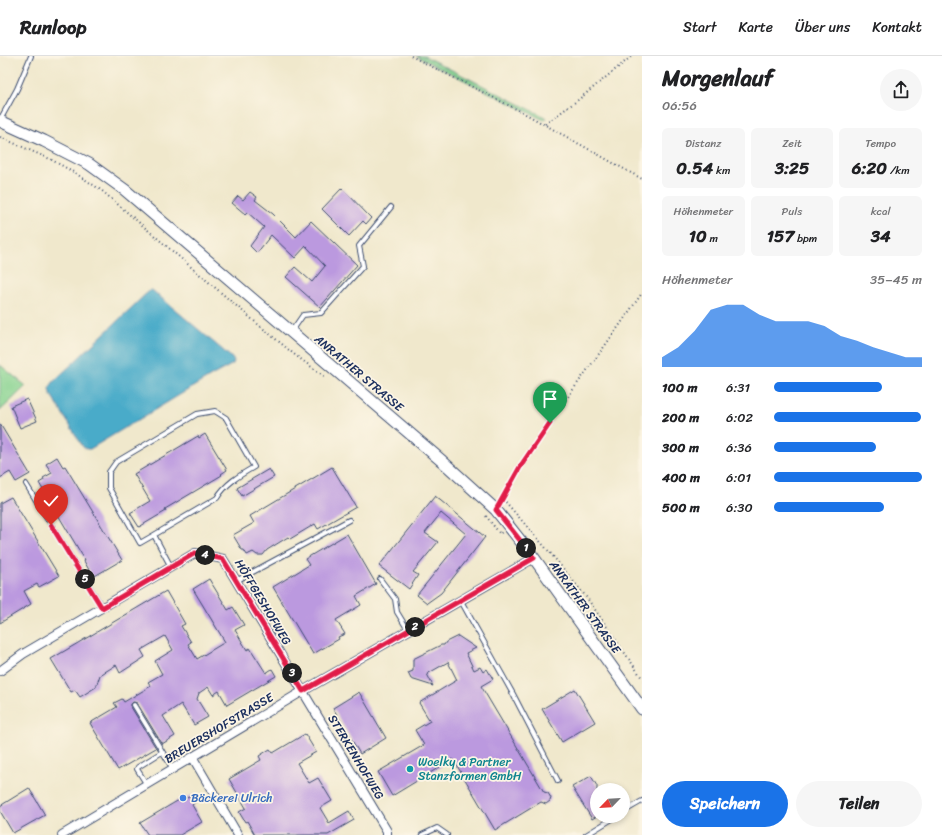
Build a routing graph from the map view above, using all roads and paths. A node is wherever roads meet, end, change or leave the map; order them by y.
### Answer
1 (31, 56) edge
2 (411, 56) edge
3 (632, 56) edge
4 (0, 120) edge
5 (545, 124) junction
6 (0, 137) edge
7 (642, 179) edge
8 (391, 207) dead end
9 (642, 293) edge
10 (291, 332) junction
11 (325, 376) dead end
12 (26, 484) dead end
13 (502, 499) junction
14 (496, 510) junction
15 (482, 512) dead end
16 (349, 520) dead end
17 (500, 534) dead end
18 (154, 535) junction
19 (534, 558) junction
20 (171, 567) junction
21 (380, 579) dead end
22 (236, 581) junction
23 (461, 601) junction
24 (102, 608) junction
25 (408, 631) junction
26 (0, 670) edge
27 (642, 678) edge
28 (303, 691) junction
29 (134, 705) dead end
30 (642, 709) edge
31 (162, 752) junction
32 (193, 758) junction
33 (173, 770) junction
34 (558, 781) dead end
35 (147, 785) junction
36 (642, 801) edge
37 (630, 808) edge
38 (606, 823) edge
39 (62, 835) edge
40 (238, 835) edge
41 (387, 835) edge
42 (422, 835) edge
43 (447, 835) edge
44 (586, 835) edge

1 - 4 lane, ANRATHER STRASSE
2 - 5 path
3 - 5 path
4 - 10 main road, ANRATHER STRASSE
5 - 7 path
6 - 11 path
8 - 10 lane
9 - 13 path
10 - 14 main road, ANRATHER STRASSE
12 - 24 lane
13 - 14 path
13 - 27 path
14 - 19 main road, ANRATHER STRASSE
15 - 17 path
16 - 22 lane
18 - 18 lane
18 - 20 lane
19 - 23 street, BREUERSHOFSTRASSE
19 - 30 main road, ANRATHER STRASSE
20 - 22 street, HÖFFGESHOFWEG
20 - 24 street, HÖFFGESHOFWEG
21 - 25 lane
22 - 28 street, HÖFFGESHOFWEG
23 - 25 street, BREUERSHOFSTRASSE
23 - 34 lane
24 - 26 street, HÖFFGESHOFWEG
25 - 28 street, BREUERSHOFSTRASSE
28 - 32 street, BREUERSHOFSTRASSE
28 - 41 street, STERKENHOFWEG
29 - 31 lane
31 - 33 lane
31 - 35 lane
32 - 33 street, BREUERSHOFSTRASSE
32 - 40 street
33 - 35 street, BREUERSHOFSTRASSE
35 - 39 street, BREUERSHOFSTRASSE
36 - 37 lane
38 - 44 lane
42 - 43 lane

